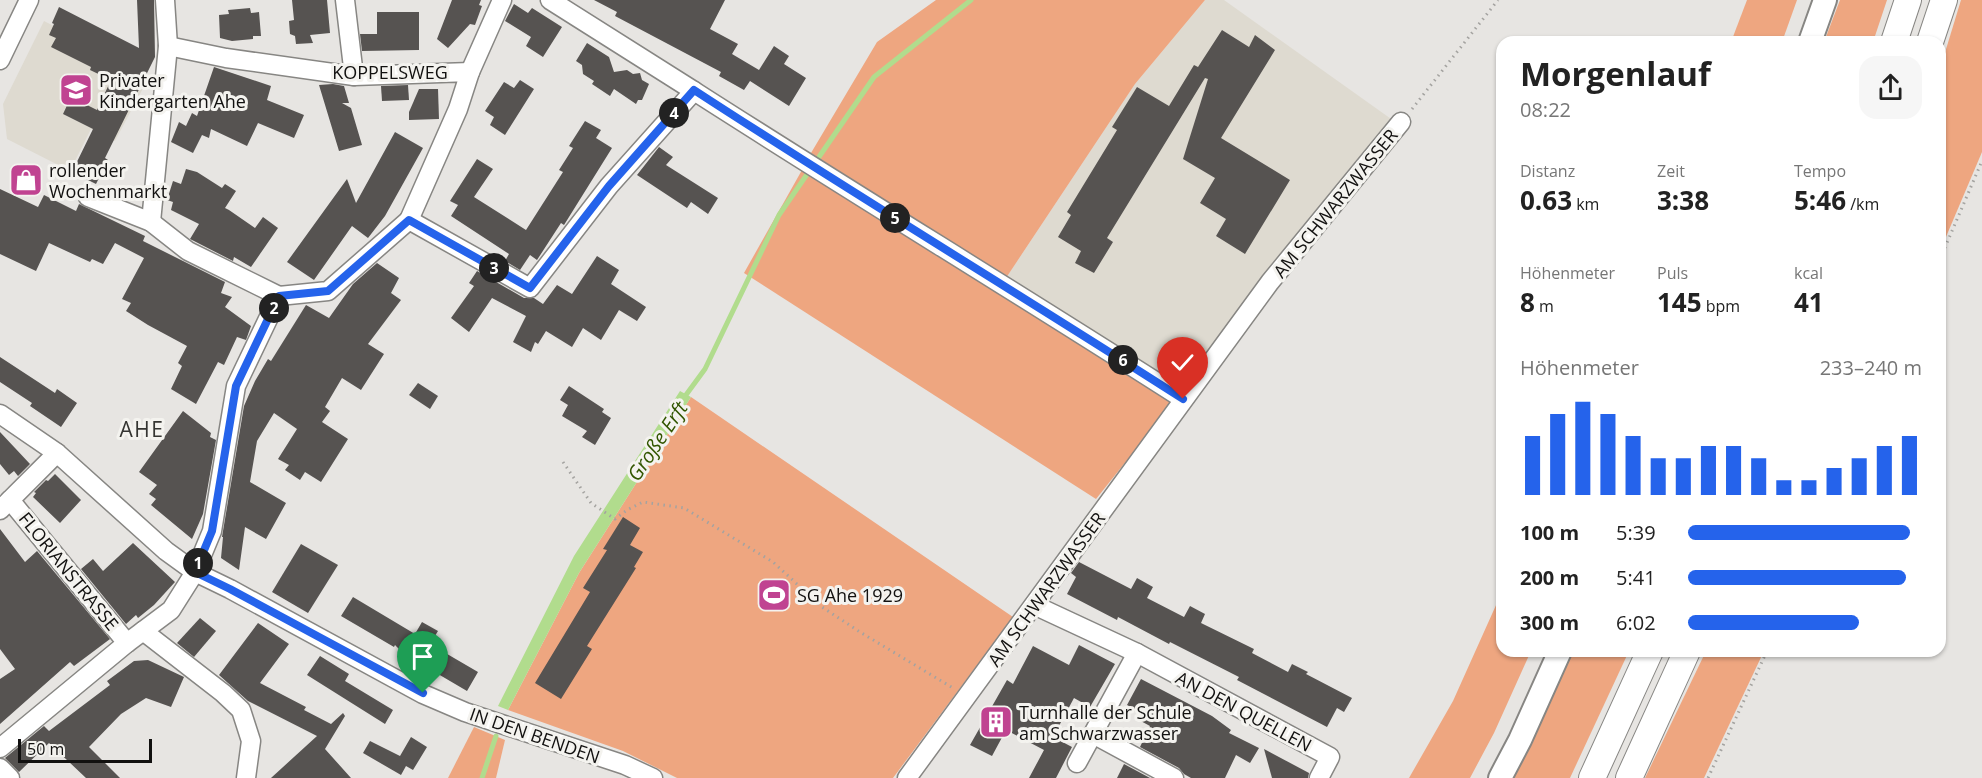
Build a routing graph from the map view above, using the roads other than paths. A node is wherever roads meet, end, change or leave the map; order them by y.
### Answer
1 (29, 0) edge
2 (165, 0) edge
3 (345, 0) edge
4 (502, 0) edge
5 (550, 0) edge
6 (1825, 0) edge
7 (1908, 0) edge
8 (1944, 0) edge
9 (1812, 36) edge
10 (1896, 36) edge
11 (1932, 36) edge
12 (168, 46) junction
13 (0, 60) edge
14 (470, 72) junction
15 (354, 76) junction
16 (694, 90) junction
17 (1401, 122) road end
18 (88, 197) dead end
19 (409, 220) junction
20 (151, 222) junction
21 (279, 296) junction
22 (1183, 399) junction
23 (0, 414) edge
24 (57, 453) junction
25 (5, 505) edge
26 (195, 572) junction
27 (1034, 605) junction
28 (143, 631) junction
29 (127, 643) junction
30 (1137, 654) junction
31 (1557, 657) edge
32 (1647, 657) edge
33 (1684, 657) edge
34 (1093, 734) junction
35 (0, 748) edge
36 (1077, 763) dead end
37 (0, 768) edge
38 (10, 778) edge
39 (246, 778) edge
40 (653, 778) edge
41 (907, 778) edge
42 (1174, 778) edge
43 (1319, 778) edge
44 (1500, 778) edge
45 (1592, 778) edge
46 (1629, 778) edge

1 - 13 street
2 - 12 street
3 - 15 street
4 - 14 street, KOPPELSWEG
5 - 16 street
6 - 9 main road
7 - 10 highway
8 - 11 highway
12 - 15 street, KOPPELSWEG
12 - 20 street
14 - 15 street, KOPPELSWEG
14 - 19 street, KOPPELSWEG
16 - 19 street
16 - 22 street
17 - 22 street, AM SCHWARZWASSER
18 - 20 street
19 - 21 street, KOPPELSWEG
20 - 21 street
21 - 26 street
22 - 27 street, AM SCHWARZWASSER
23 - 24 street
24 - 25 street, FLORIANSTRASSE
24 - 26 street
25 - 29 street, FLORIANSTRASSE
26 - 28 street
26 - 40 street, IN DEN BENDEN
27 - 30 street, AN DEN QUELLEN
27 - 41 street, AM SCHWARZWASSER
28 - 29 street
28 - 39 street
29 - 35 street
30 - 34 street
30 - 43 street, AN DEN QUELLEN
31 - 44 main road
32 - 45 highway
33 - 46 highway
34 - 36 street
34 - 42 street
37 - 38 street

